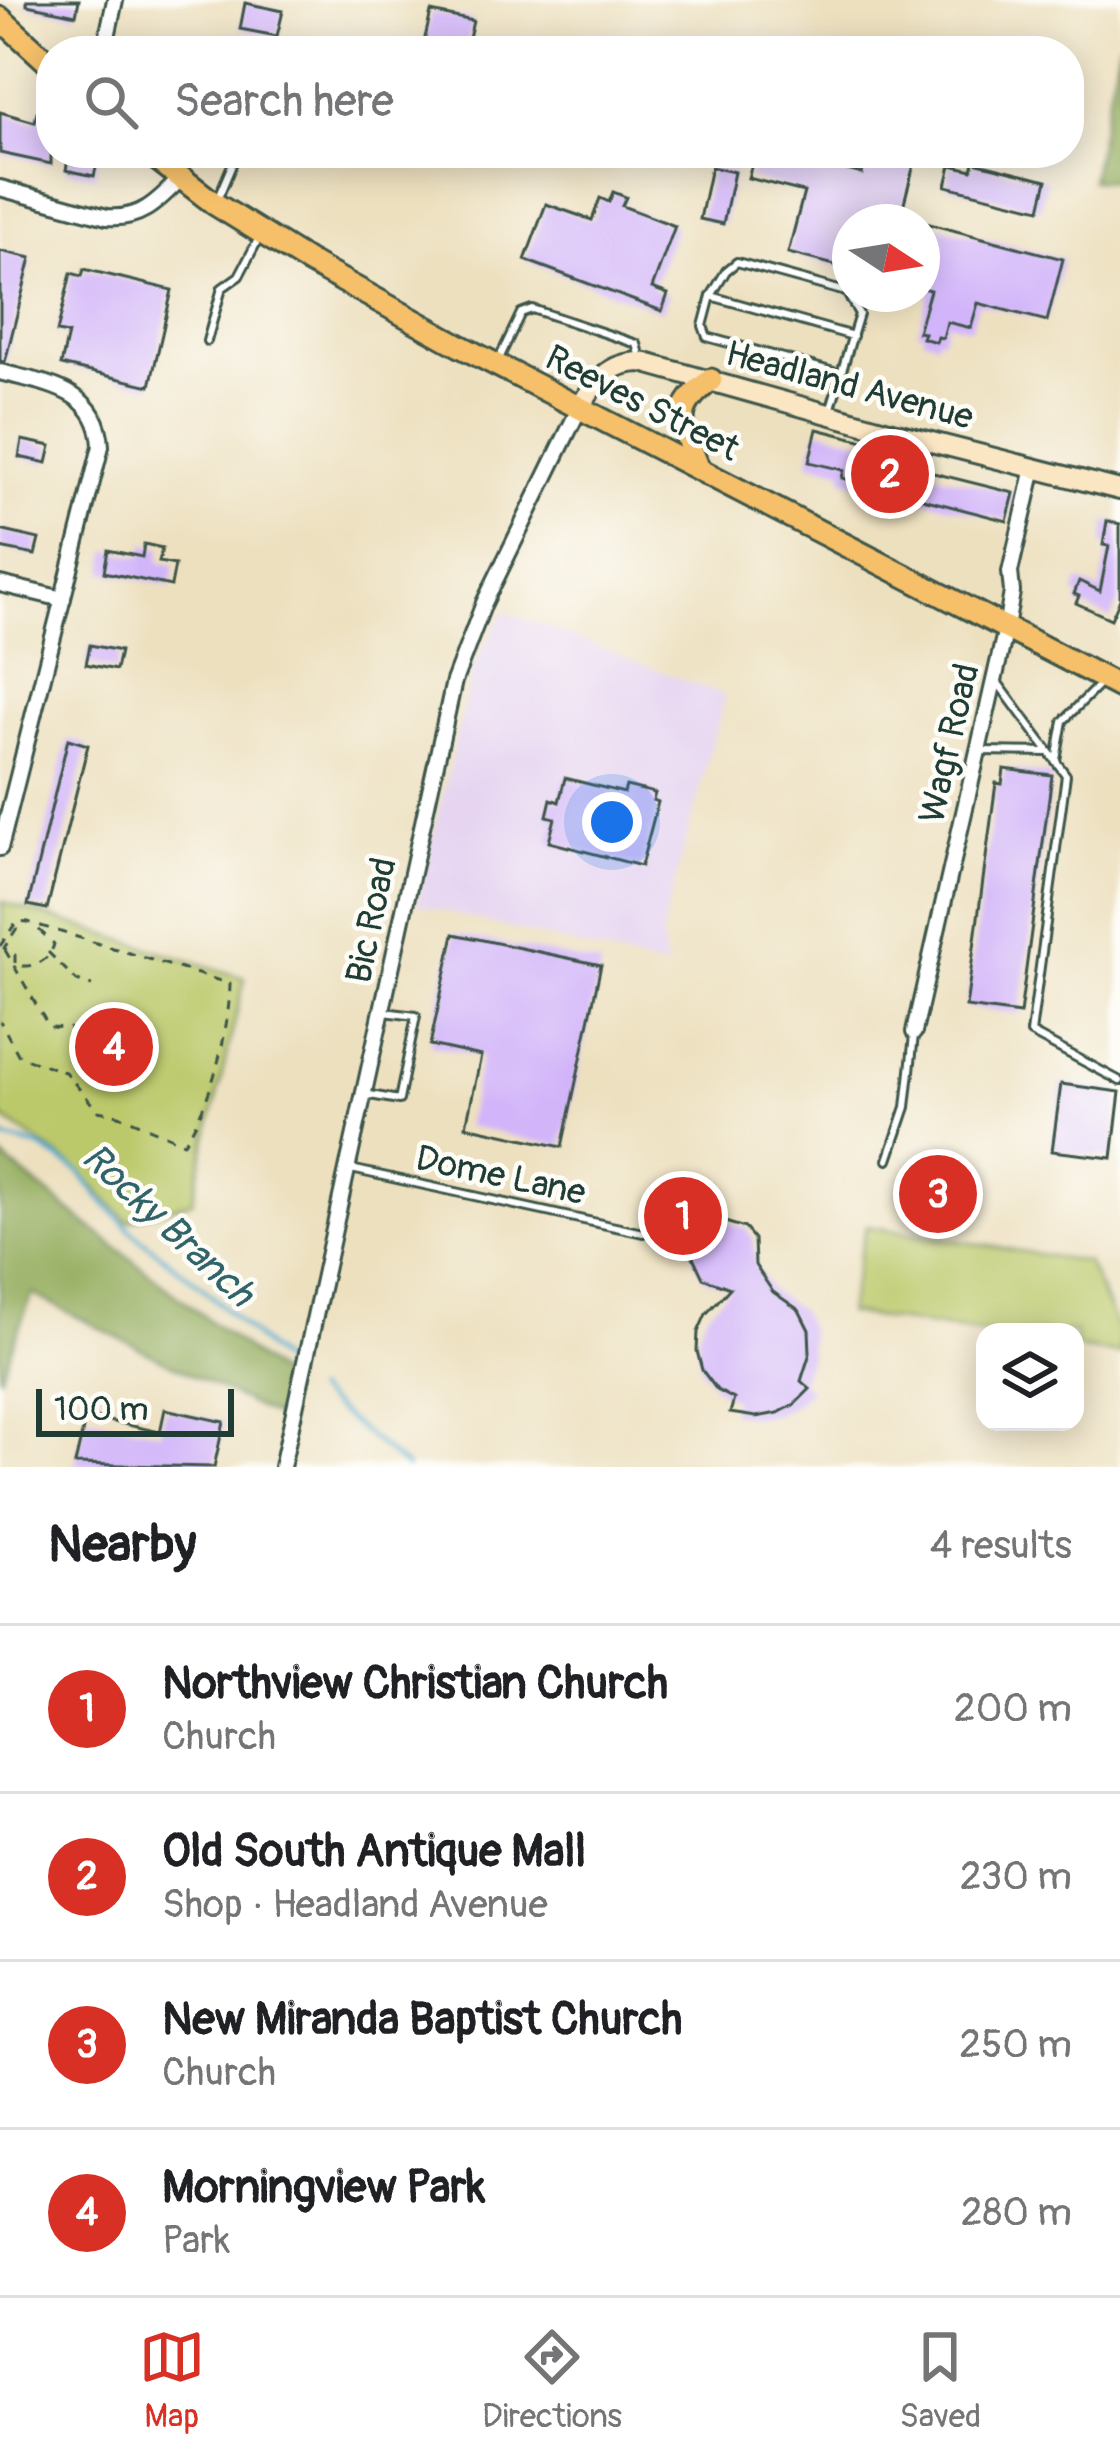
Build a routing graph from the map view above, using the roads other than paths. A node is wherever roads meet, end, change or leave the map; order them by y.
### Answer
1 (115, 0) edge
2 (0, 18) edge
3 (107, 36) edge
4 (36, 51) edge
5 (168, 168) edge
6 (231, 168) edge
7 (180, 178) junction
8 (0, 188) edge
9 (215, 204) junction
10 (262, 233) junction
11 (711, 296) junction
12 (853, 336) junction
13 (207, 340) dead end
14 (641, 362) junction
15 (496, 364) junction
16 (0, 372) edge
17 (841, 374) junction
18 (711, 380) junction
19 (580, 407) junction
20 (829, 414) junction
21 (698, 466) junction
22 (1034, 468) junction
23 (1120, 490) edge
24 (0, 584) edge
25 (63, 599) junction
26 (1006, 628) junction
27 (995, 679) junction
28 (1112, 683) edge
29 (976, 751) junction
30 (1047, 752) junction
31 (1056, 763) junction
32 (0, 848) edge
33 (380, 1012) junction
34 (914, 1032) joint
35 (1120, 1082) edge
36 (363, 1094) junction
37 (888, 1160) dead end
38 (347, 1168) junction
39 (643, 1233) dead end
40 (282, 1467) edge

1 - 3 street
2 - 4 main road
5 - 7 main road, Reeves Street
6 - 9 lane
7 - 8 street
7 - 9 main road, Reeves Street
9 - 10 main road, Reeves Street
10 - 13 lane
10 - 15 main road, Reeves Street
11 - 12 lane
11 - 12 lane
11 - 17 lane
12 - 17 lane
14 - 15 lane
14 - 18 main road, Headland Avenue
14 - 19 main road
15 - 19 main road, Reeves Street
16 - 25 street
17 - 20 lane
18 - 20 main road, Headland Avenue
18 - 21 main road
19 - 21 main road, Reeves Street
19 - 33 street, Bic Road
20 - 22 main road, Headland Avenue
21 - 26 main road, Reeves Street
22 - 23 main road, Headland Avenue
22 - 26 street, Wagf Road
24 - 25 street
25 - 32 street
26 - 27 street, Wagf Road
26 - 28 main road, Reeves Street
27 - 29 street, Wagf Road
27 - 30 lane
28 - 31 lane
29 - 30 lane
29 - 34 street, Wagf Road
30 - 31 lane
31 - 35 lane
33 - 36 street, Bic Road
33 - 36 lane
34 - 37 lane
36 - 38 street, Bic Road
38 - 39 lane, Dome Lane
38 - 40 street, Bic Road

